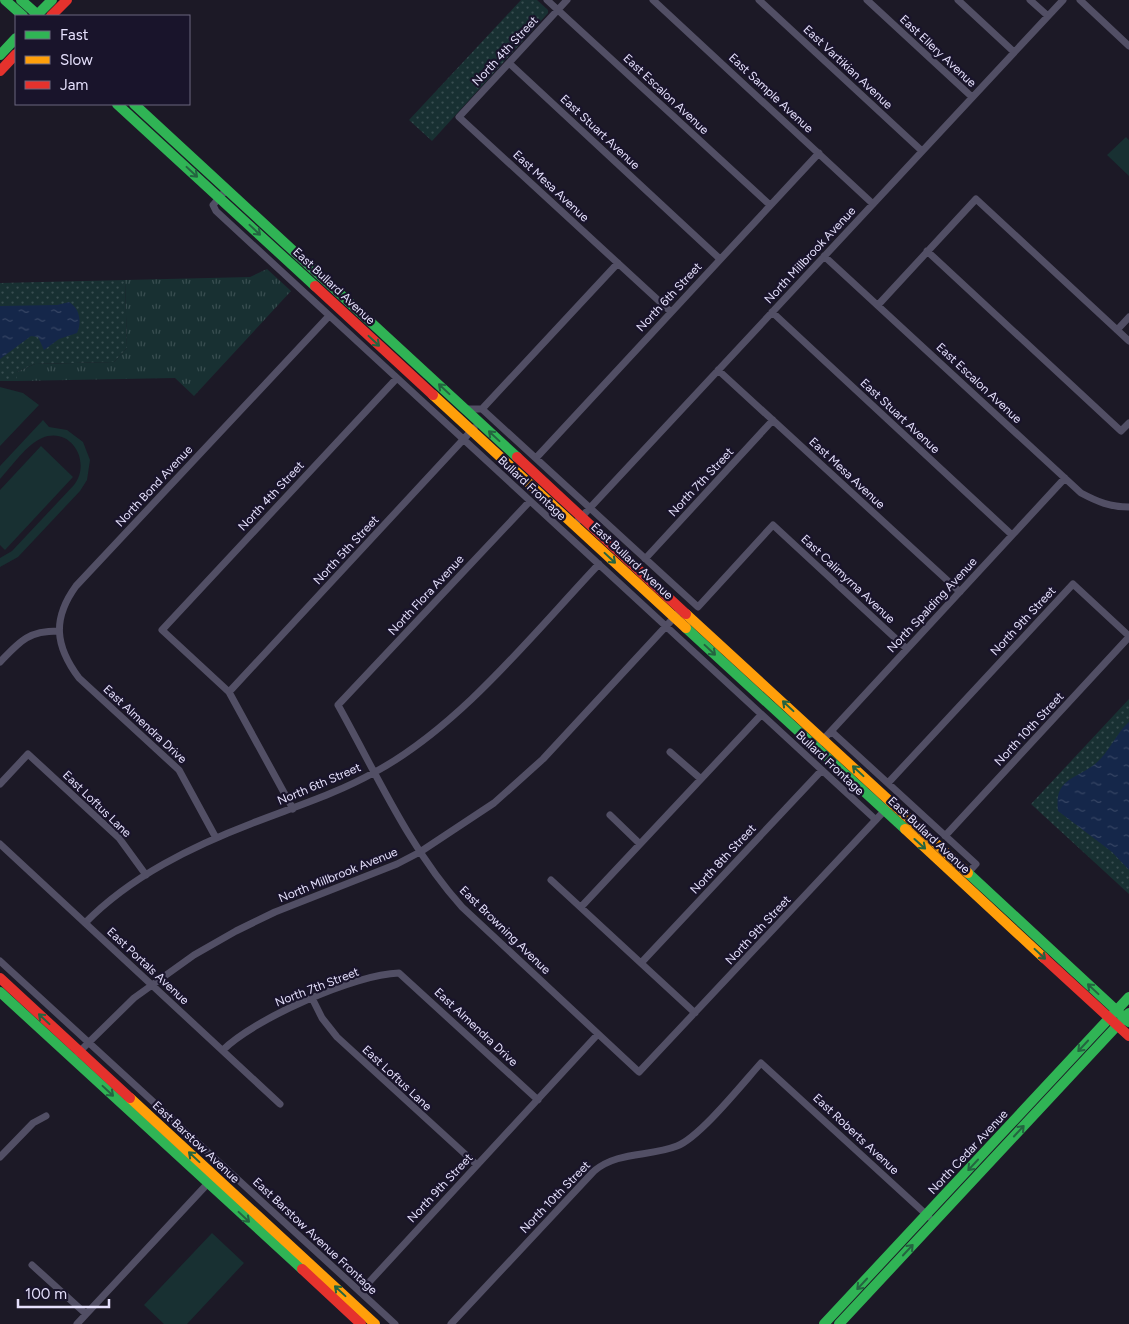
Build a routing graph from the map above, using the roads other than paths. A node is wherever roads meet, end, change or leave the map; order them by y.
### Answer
1 (5, 0) edge
2 (21, 0) edge
3 (52, 0) edge
4 (67, 0) edge
5 (547, 0) edge
6 (567, 0) edge
7 (653, 0) edge
8 (759, 0) edge
9 (867, 0) edge
10 (958, 0) edge
11 (1030, 0) edge
12 (1063, 0) edge
13 (1080, 0) edge
14 (558, 10) junction
15 (22, 15) edge
16 (37, 15) edge
17 (39, 15) edge
18 (53, 15) edge
19 (1048, 16) junction
20 (15, 39) edge
21 (1129, 46) edge
22 (1014, 52) junction
23 (0, 55) edge
24 (15, 55) edge
25 (509, 63) junction
26 (0, 71) edge
27 (972, 97) junction
28 (118, 105) edge
29 (135, 105) edge
30 (132, 117) junction
31 (460, 117) joint
32 (922, 151) junction
33 (819, 153) junction
34 (195, 160) junction
35 (223, 193) junction
36 (873, 204) junction
37 (770, 205) junction
38 (927, 251) junction
39 (824, 256) junction
40 (720, 259) junction
41 (618, 263) junction
42 (319, 290) junction
43 (878, 305) junction
44 (671, 312) junction
45 (772, 312) junction
46 (329, 316) junction
47 (1129, 318) edge
48 (373, 324) junction
49 (1118, 330) junction
50 (1129, 340) edge
51 (718, 370) junction
52 (397, 378) junction
53 (464, 409) junction
54 (482, 409) junction
55 (774, 420) junction
56 (479, 423) junction
57 (1129, 423) edge
58 (472, 431) junction
59 (464, 440) junction
60 (536, 458) junction
61 (1065, 478) junction
62 (530, 501) junction
63 (1129, 507) edge
64 (590, 508) junction
65 (582, 516) junction
66 (574, 525) junction
67 (1012, 535) junction
68 (645, 558) junction
69 (599, 564) junction
70 (960, 592) junction
71 (682, 609) junction
72 (674, 617) junction
73 (666, 626) junction
74 (58, 631) junction
75 (1129, 637) edge
76 (907, 649) junction
77 (0, 662) edge
78 (229, 692) junction
79 (338, 705) joint
80 (762, 714) junction
81 (832, 731) junction
82 (824, 739) junction
83 (816, 748) junction
84 (670, 752) dead end
85 (822, 770) junction
86 (375, 772) junction
87 (701, 779) junction
88 (888, 783) junction
89 (0, 784) edge
90 (892, 803) junction
91 (293, 808) junction
92 (884, 811) junction
93 (610, 815) dead end
94 (876, 820) junction
95 (945, 836) junction
96 (216, 838) junction
97 (0, 844) edge
98 (640, 844) junction
99 (420, 852) junction
100 (968, 873) junction
101 (146, 875) junction
102 (551, 880) dead end
103 (581, 908) junction
104 (85, 923) junction
105 (0, 961) edge
106 (641, 963) junction
107 (399, 973) joint
108 (0, 978) edge
109 (151, 984) junction
110 (0, 992) edge
111 (1129, 997) edge
112 (312, 998) junction
113 (695, 1013) junction
114 (1113, 1014) junction
115 (1125, 1020) edge
116 (598, 1034) junction
117 (1129, 1036) edge
118 (89, 1042) junction
119 (222, 1050) junction
120 (76, 1055) junction
121 (762, 1063) joint
122 (640, 1072) joint
123 (538, 1100) junction
124 (280, 1104) dead end
125 (46, 1116) dead end
126 (0, 1157) edge
127 (477, 1165) junction
128 (211, 1180) junction
129 (926, 1215) junction
130 (934, 1222) junction
131 (32, 1265) dead end
132 (360, 1292) junction
133 (845, 1302) junction
134 (86, 1314) junction
135 (76, 1324) edge
136 (361, 1324) edge
137 (376, 1324) edge
138 (395, 1324) edge
139 (451, 1324) edge
140 (824, 1324) edge
141 (831, 1324) edge
142 (839, 1324) edge

1 - 15 main road
2 - 16 main road
3 - 17 main road
4 - 18 main road
5 - 14 street, East Escalon Avenue
6 - 14 street, North 4th Street
7 - 33 street, East Sample Avenue
8 - 32 street, East Vartikian Avenue
9 - 27 street, East Ellery Avenue
10 - 22 street
11 - 19 street
12 - 19 street, North Millbrook Avenue
13 - 21 street
14 - 25 street, North 4th Street
14 - 37 street, East Escalon Avenue
19 - 22 street, North Millbrook Avenue
20 - 23 main road
22 - 27 street, North Millbrook Avenue
24 - 26 main road
25 - 31 street, North 4th Street
25 - 40 street, East Stuart Avenue
27 - 32 street, North Millbrook Avenue
28 - 30 main road, East Bullard Avenue
29 - 34 main road, East Bullard Avenue
30 - 34 main road
30 -> 35 main road, East Bullard Avenue
31 - 41 street, East Mesa Avenue
32 - 36 street, North Millbrook Avenue
33 - 36 street, East Sample Avenue
33 - 37 street, North 6th Street
34 - 35 main road, East Bullard Avenue
35 -> 42 main road, East Bullard Avenue
35 - 46 street, Bullard Frontage
35 - 48 main road, East Bullard Avenue
36 - 39 street, North Millbrook Avenue
37 - 40 street, North 6th Street
38 - 43 street
38 - 49 street
38 - 57 street
39 - 43 street, East Escalon Avenue
39 - 45 street, North Millbrook Avenue
40 - 44 street, North 6th Street
41 - 44 street, East Mesa Avenue
41 - 54 street
42 - 48 main road
42 -> 58 main road, East Bullard Avenue
43 - 61 street, East Escalon Avenue
44 - 60 street, North 6th Street
45 - 51 street, North Millbrook Avenue
45 - 67 street, East Stuart Avenue
46 - 52 street, Bullard Frontage
46 - 74 street, North Bond Avenue
47 - 49 street
53 -> 48 main road, East Bullard Avenue
49 - 50 street
51 - 55 street, East Mesa Avenue
51 - 64 street, North Millbrook Avenue
52 - 59 street, Bullard Frontage
52 - 78 street, North 4th Street
53 - 54 street
53 - 56 main road, East Bullard Avenue
54 - 60 street
55 - 68 street, North 7th Street
55 - 70 street, East Mesa Avenue
56 - 58 street, North 5th Street
65 -> 56 main road, East Bullard Avenue
58 - 59 street, North 5th Street
58 - 66 main road, East Bullard Avenue
59 - 62 street, Bullard Frontage
59 - 78 street, North 5th Street
60 - 64 street
61 - 63 street, East Escalon Avenue
61 - 67 street, North Spalding Avenue
62 - 69 street, Bullard Frontage
62 - 79 street, North Flora Avenue
64 - 65 street, North Millbrook Avenue
64 - 68 street
65 - 66 street, North Millbrook Avenue
65 - 71 main road, East Bullard Avenue
66 -> 72 main road, East Bullard Avenue
67 - 70 street, North Spalding Avenue
68 - 76 street, East Calimyrna Avenue
69 - 73 street, Bullard Frontage
69 - 86 street, North 6th Street
70 - 76 street, North Spalding Avenue
71 - 72 street, North Millbrook Avenue
82 -> 71 main road, East Bullard Avenue
72 - 73 street, North Millbrook Avenue
72 -> 83 main road, East Bullard Avenue
73 - 80 street, Bullard Frontage
73 - 99 street, North Millbrook Avenue
74 - 77 street
74 - 96 street, East Almendra Drive
75 - 88 street, North 9th Street
75 - 95 street, North 10th Street
76 - 81 street, North Spalding Avenue
78 - 91 street
79 - 86 street, East Browning Avenue
80 - 85 street, Bullard Frontage
80 - 87 street
81 - 82 street, North Spalding Avenue
81 - 88 street
82 - 83 street, North Spalding Avenue
90 -> 82 main road, East Bullard Avenue
83 - 92 main road, East Bullard Avenue
84 - 87 street
85 - 94 street, Bullard Frontage
85 - 106 street, North 8th Street
86 - 91 street, North 6th Street
86 - 99 street, East Browning Avenue
87 - 98 street
88 - 95 street
89 - 101 street, East Loftus Lane
90 - 92 street, North 9th Street
90 - 100 main road, East Bullard Avenue
91 - 96 street, North 6th Street
92 - 94 street, North 9th Street
92 -> 114 main road, East Bullard Avenue
93 - 98 street
94 - 113 street, North 9th Street
95 - 100 street
96 - 101 street, North 6th Street
97 - 104 street, East Portals Avenue
98 - 103 street
99 - 109 street, North Millbrook Avenue
99 - 116 street, East Browning Avenue
114 -> 100 main road, East Bullard Avenue
101 - 104 street, North 6th Street
102 - 103 street
103 - 106 street
104 - 109 street, East Portals Avenue
105 - 118 street, East Barstow Avenue Frontage
106 - 113 street
107 - 112 street, North 7th Street
107 - 123 street, East Almendra Drive
120 -> 108 main road, East Barstow Avenue
109 - 118 street, North Millbrook Avenue
109 - 119 street, East Portals Avenue
110 - 120 main road, East Barstow Avenue
111 - 114 main road, North Cedar Avenue
112 - 119 street, North 7th Street
112 - 127 street, East Loftus Lane
113 - 122 street, North 9th Street
114 - 115 main road, East Bullard Avenue
114 -> 129 main road, North Cedar Avenue
115 - 117 main road, East Bullard Avenue
130 -> 115 main road, North Cedar Avenue
116 - 122 street, East Browning Avenue
116 - 123 street, North 9th Street
118 - 120 street, North Millbrook Avenue
118 - 132 street, East Barstow Avenue Frontage
119 - 124 street, East Portals Avenue
120 - 128 main road, East Barstow Avenue
121 - 129 street, East Roberts Avenue
121 - 139 street, North 10th Street
123 - 127 street, North 9th Street
125 - 126 street
127 - 132 street, North 9th Street
128 - 134 street
128 -> 136 main road, East Barstow Avenue
137 -> 128 main road, East Barstow Avenue
129 - 130 street, East Roberts Avenue
129 -> 133 main road, North Cedar Avenue
142 -> 130 main road, North Cedar Avenue
131 - 134 street
132 - 138 street, East Barstow Avenue Frontage
133 - 140 main road, North Cedar Avenue
133 - 141 main road
134 - 135 street

